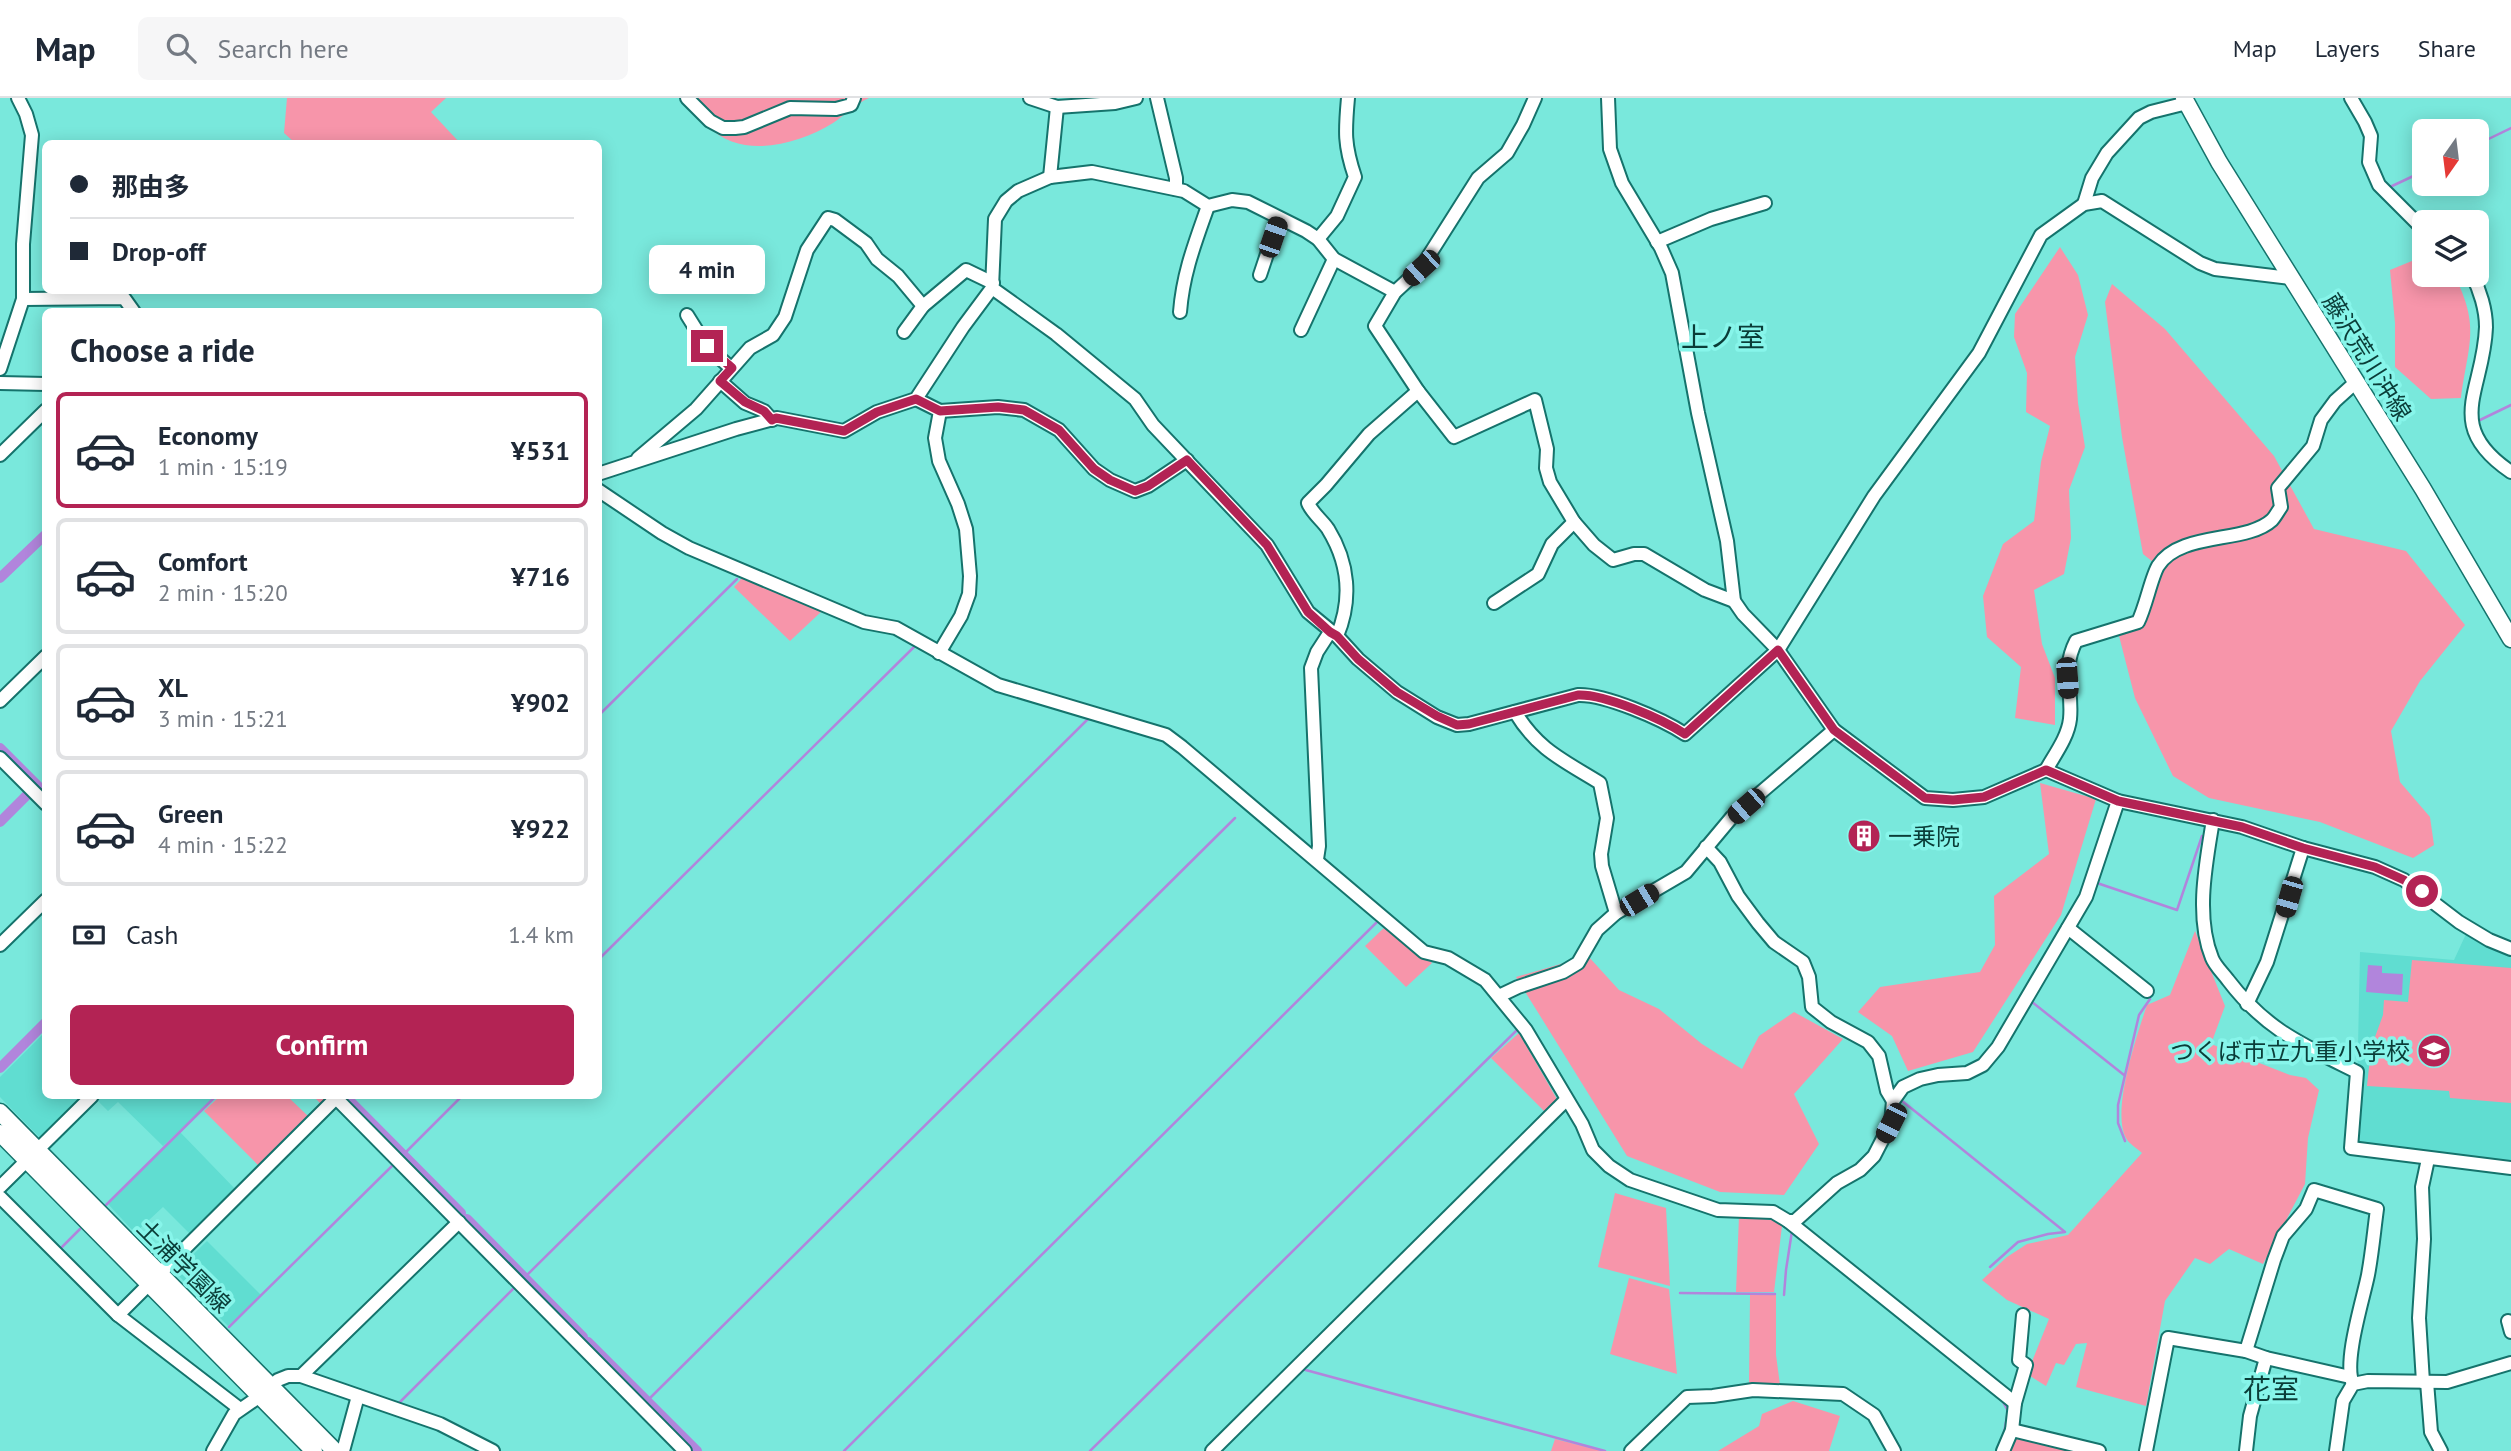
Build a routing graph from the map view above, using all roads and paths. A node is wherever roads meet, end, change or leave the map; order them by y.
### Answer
1 (18, 98) edge
2 (687, 98) edge
3 (854, 98) edge
4 (1030, 98) edge
5 (1136, 98) edge
6 (1157, 98) edge
7 (1348, 98) edge
8 (1535, 98) edge
9 (1608, 98) edge
10 (2351, 98) edge
11 (2186, 101) edge
12 (1057, 107) junction
13 (1050, 177) junction
14 (1176, 189) junction
15 (1765, 203) dead end
16 (2084, 204) junction
17 (1208, 206) junction
18 (1279, 218) junction
19 (2412, 218) edge
20 (1318, 239) junction
21 (1657, 242) junction
22 (1334, 259) junction
23 (1260, 275) dead end
24 (2290, 278) junction
25 (993, 285) junction
26 (2476, 287) edge
27 (1395, 292) junction
28 (23, 299) junction
29 (923, 306) junction
30 (131, 308) edge
31 (1180, 312) dead end
32 (687, 315) dead end
33 (1301, 330) dead end
34 (904, 332) dead end
35 (2, 352) edge
36 (732, 368) junction
37 (0, 369) edge
38 (720, 381) junction
39 (2356, 382) junction
40 (0, 383) edge
41 (42, 384) edge
42 (1418, 391) junction
43 (916, 399) junction
44 (940, 411) junction
45 (42, 414) edge
46 (772, 420) junction
47 (0, 455) edge
48 (1187, 460) junction
49 (633, 463) junction
50 (2511, 472) edge
51 (602, 473) edge
52 (602, 493) edge
53 (1574, 522) junction
54 (1734, 601) junction
55 (1494, 603) dead end
56 (1334, 634) junction
57 (2511, 639) edge
58 (1778, 650) junction
59 (939, 653) junction
60 (42, 660) edge
61 (0, 701) edge
62 (1515, 712) junction
63 (1834, 730) junction
64 (0, 758) edge
65 (2046, 770) junction
66 (42, 800) edge
67 (2118, 801) junction
68 (2213, 820) junction
69 (1706, 847) junction
70 (2303, 848) junction
71 (1317, 859) junction
72 (42, 904) edge
73 (1616, 913) junction
74 (2068, 928) junction
75 (0, 945) edge
76 (2511, 949) edge
77 (2147, 991) dead end
78 (1499, 996) junction
79 (2247, 1004) junction
80 (89, 1099) edge
81 (333, 1099) edge
82 (337, 1099) edge
83 (1566, 1100) junction
84 (1893, 1101) junction
85 (0, 1112) edge
86 (0, 1133) edge
87 (32, 1156) junction
88 (2428, 1158) junction
89 (2511, 1168) edge
90 (0, 1187) edge
91 (0, 1197) edge
92 (1788, 1221) junction
93 (459, 1222) junction
94 (154, 1278) junction
95 (118, 1315) junction
96 (2023, 1315) dead end
97 (2246, 1351) junction
98 (2266, 1358) junction
99 (2511, 1363) edge
100 (301, 1376) junction
101 (2352, 1380) junction
102 (2425, 1382) junction
103 (266, 1391) junction
104 (358, 1396) junction
105 (2015, 1403) junction
106 (240, 1409) junction
107 (2012, 1430) junction
108 (488, 1449) edge
109 (213, 1451) edge
110 (314, 1451) edge
111 (335, 1451) edge
112 (343, 1451) edge
113 (685, 1451) edge
114 (1212, 1451) edge
115 (1631, 1451) edge
116 (1894, 1451) edge
117 (2003, 1451) edge
118 (2099, 1451) edge
119 (2146, 1451) edge
120 (2246, 1451) edge
121 (2336, 1451) edge
122 (2441, 1451) edge

1 - 28 street
2 - 3 street
4 - 12 street
5 - 12 street
6 - 14 street
7 - 20 street
8 - 27 street
9 - 21 street
10 - 19 street
11 - 16 street
11 - 24 main road, 藤沢荒川沖線
12 - 13 street
13 - 14 street
13 - 25 street
14 - 17 street
15 - 21 street
16 - 24 street
16 - 58 street
17 - 18 street
17 - 31 street
18 - 20 street
18 - 23 street
20 - 22 street
21 - 54 street
22 - 27 street
22 - 33 street
24 - 39 main road, 藤沢荒川沖線
25 - 29 street
25 - 43 street
25 - 48 street
26 - 50 street
27 - 42 street
28 - 30 street
28 - 35 street
29 - 34 street
29 - 36 street
32 - 36 street
35 - 37 street
36 - 38 street
38 - 46 street
38 - 49 street
39 - 57 main road, 藤沢荒川沖線
39 - 65 street
40 - 41 street
42 - 53 street
42 - 56 street
43 - 44 street
43 - 46 street
44 - 48 street
44 - 59 street
45 - 47 street
46 - 49 street
48 - 56 street
49 - 51 street
52 - 59 street
53 - 54 street
53 - 55 street
54 - 58 street
56 - 62 street
56 - 71 street
58 - 62 street
58 - 63 street
59 - 71 street
60 - 61 street
62 - 73 street
63 - 65 street
63 - 69 street
64 - 66 street
65 - 67 street
67 - 68 street
67 - 74 street
68 - 70 street
68 - 79 street
69 - 73 street
69 - 84 street
70 - 76 street
70 - 79 street
71 - 78 street
72 - 75 street
73 - 78 street
74 - 77 street
74 - 84 street
78 - 83 street
79 - 88 street
80 - 87 street
81 - 94 street
82 - 93 street
83 - 92 street
83 - 114 street
84 - 92 street
85 - 87 main road, 土浦学園線
86 - 87 main road, 土浦学園線
87 - 90 street
87 - 94 main road, 土浦学園線
88 - 89 street
88 - 102 street
91 - 95 street
92 - 105 street
93 - 100 street
93 - 113 street
94 - 95 street
94 - 103 main road, 土浦学園線
95 - 106 street
96 - 105 street
97 - 98 street
97 - 101 street
97 - 119 street
98 - 101 street
98 - 120 street
99 - 102 street
100 - 103 street
100 - 104 street
101 - 102 street
101 - 121 street
102 - 122 street
103 - 106 street
103 - 110 main road, 土浦学園線
103 - 111 main road, 土浦学園線
104 - 108 street
104 - 112 street
105 - 107 street
106 - 109 street
107 - 117 street
107 - 118 street
115 - 116 street

